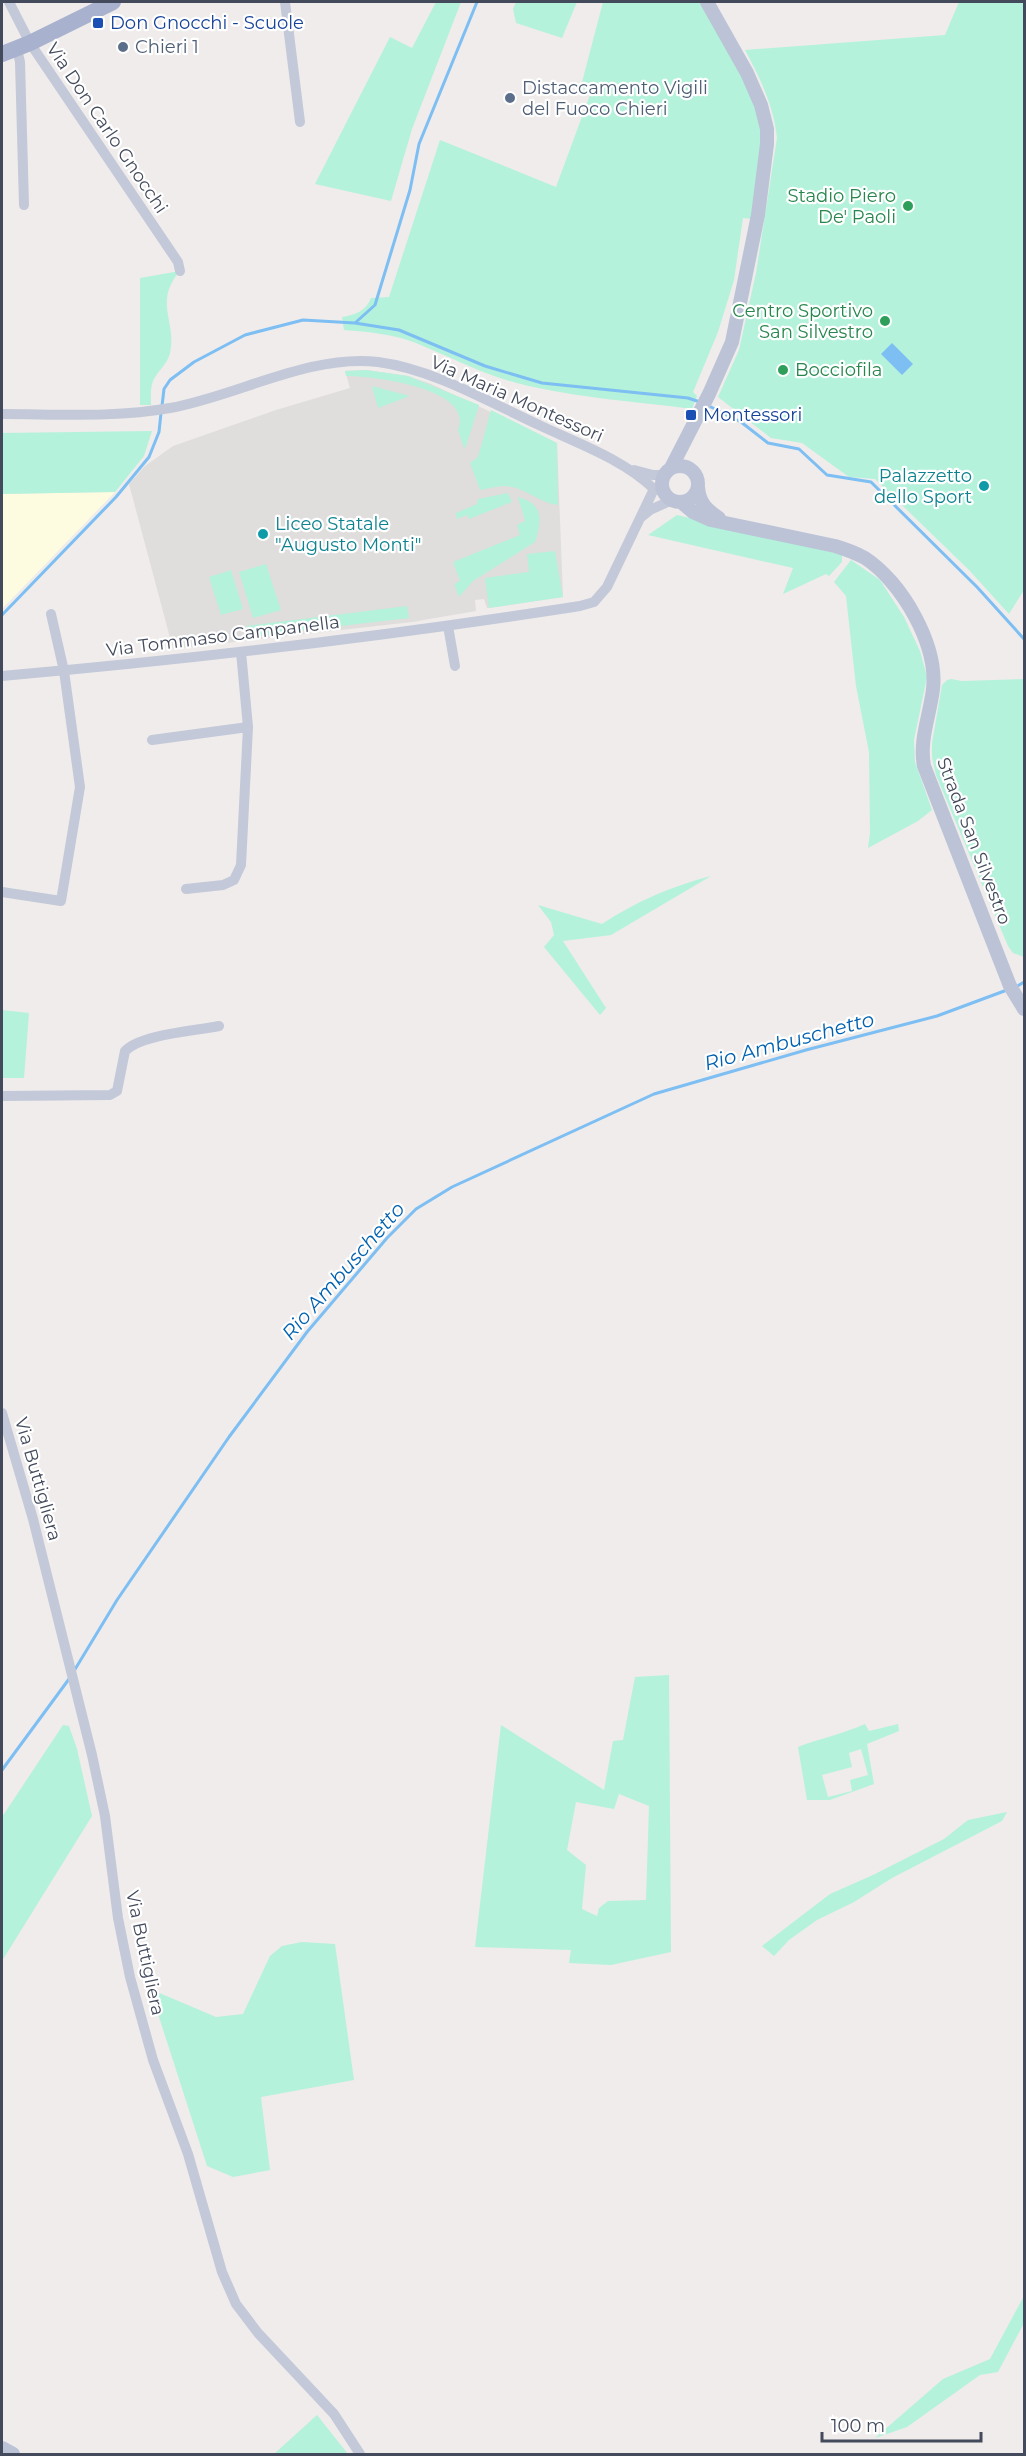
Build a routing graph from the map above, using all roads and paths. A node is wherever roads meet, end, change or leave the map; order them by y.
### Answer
1 (9, 2) edge
2 (113, 2) edge
3 (285, 2) edge
4 (707, 2) edge
5 (16, 49) edge
6 (300, 122) dead end
7 (24, 206) dead end
8 (180, 271) dead end
9 (2, 414) edge
10 (693, 426) junction
11 (628, 468) junction
12 (693, 471) junction
13 (663, 480) junction
14 (698, 487) junction
15 (676, 501) junction
16 (640, 518) junction
17 (726, 523) junction
18 (51, 614) dead end
19 (448, 626) junction
20 (241, 652) junction
21 (456, 666) dead end
22 (64, 670) junction
23 (2, 676) edge
24 (248, 727) junction
25 (152, 740) dead end
26 (186, 889) dead end
27 (2, 892) edge
28 (1020, 1004) edge
29 (219, 1026) dead end
30 (2, 1096) edge
31 (2, 1413) edge
32 (2, 2448) edge
33 (13, 2454) edge
34 (360, 2454) edge

1 - 5 street, Via Don Carlo Gnocchi
2 - 5 main road
3 - 6 street
4 - 10 street
5 - 7 street
5 - 8 street, Via Don Carlo Gnocchi
9 - 11 street, Via Maria Montessori
10 - 12 street
10 - 13 street
11 - 13 street, Via Maria Montessori
11 - 13 street, Via Maria Montessori
12 - 13 street
12 - 14 street
13 - 15 street
13 - 16 street, Via Tommaso Campanella
14 - 15 street
14 - 17 street, Strada San Silvestro
15 - 16 street
15 - 17 street, Strada San Silvestro
16 - 19 street, Via Tommaso Campanella
17 - 28 street, Strada San Silvestro
18 - 22 street
19 - 20 street, Via Tommaso Campanella
19 - 21 street
20 - 22 street, Via Tommaso Campanella
20 - 24 street
22 - 23 street, Via Tommaso Campanella
22 - 27 street
24 - 25 street
24 - 26 street
29 - 30 street
31 - 34 street, Via Buttigliera
32 - 33 street

